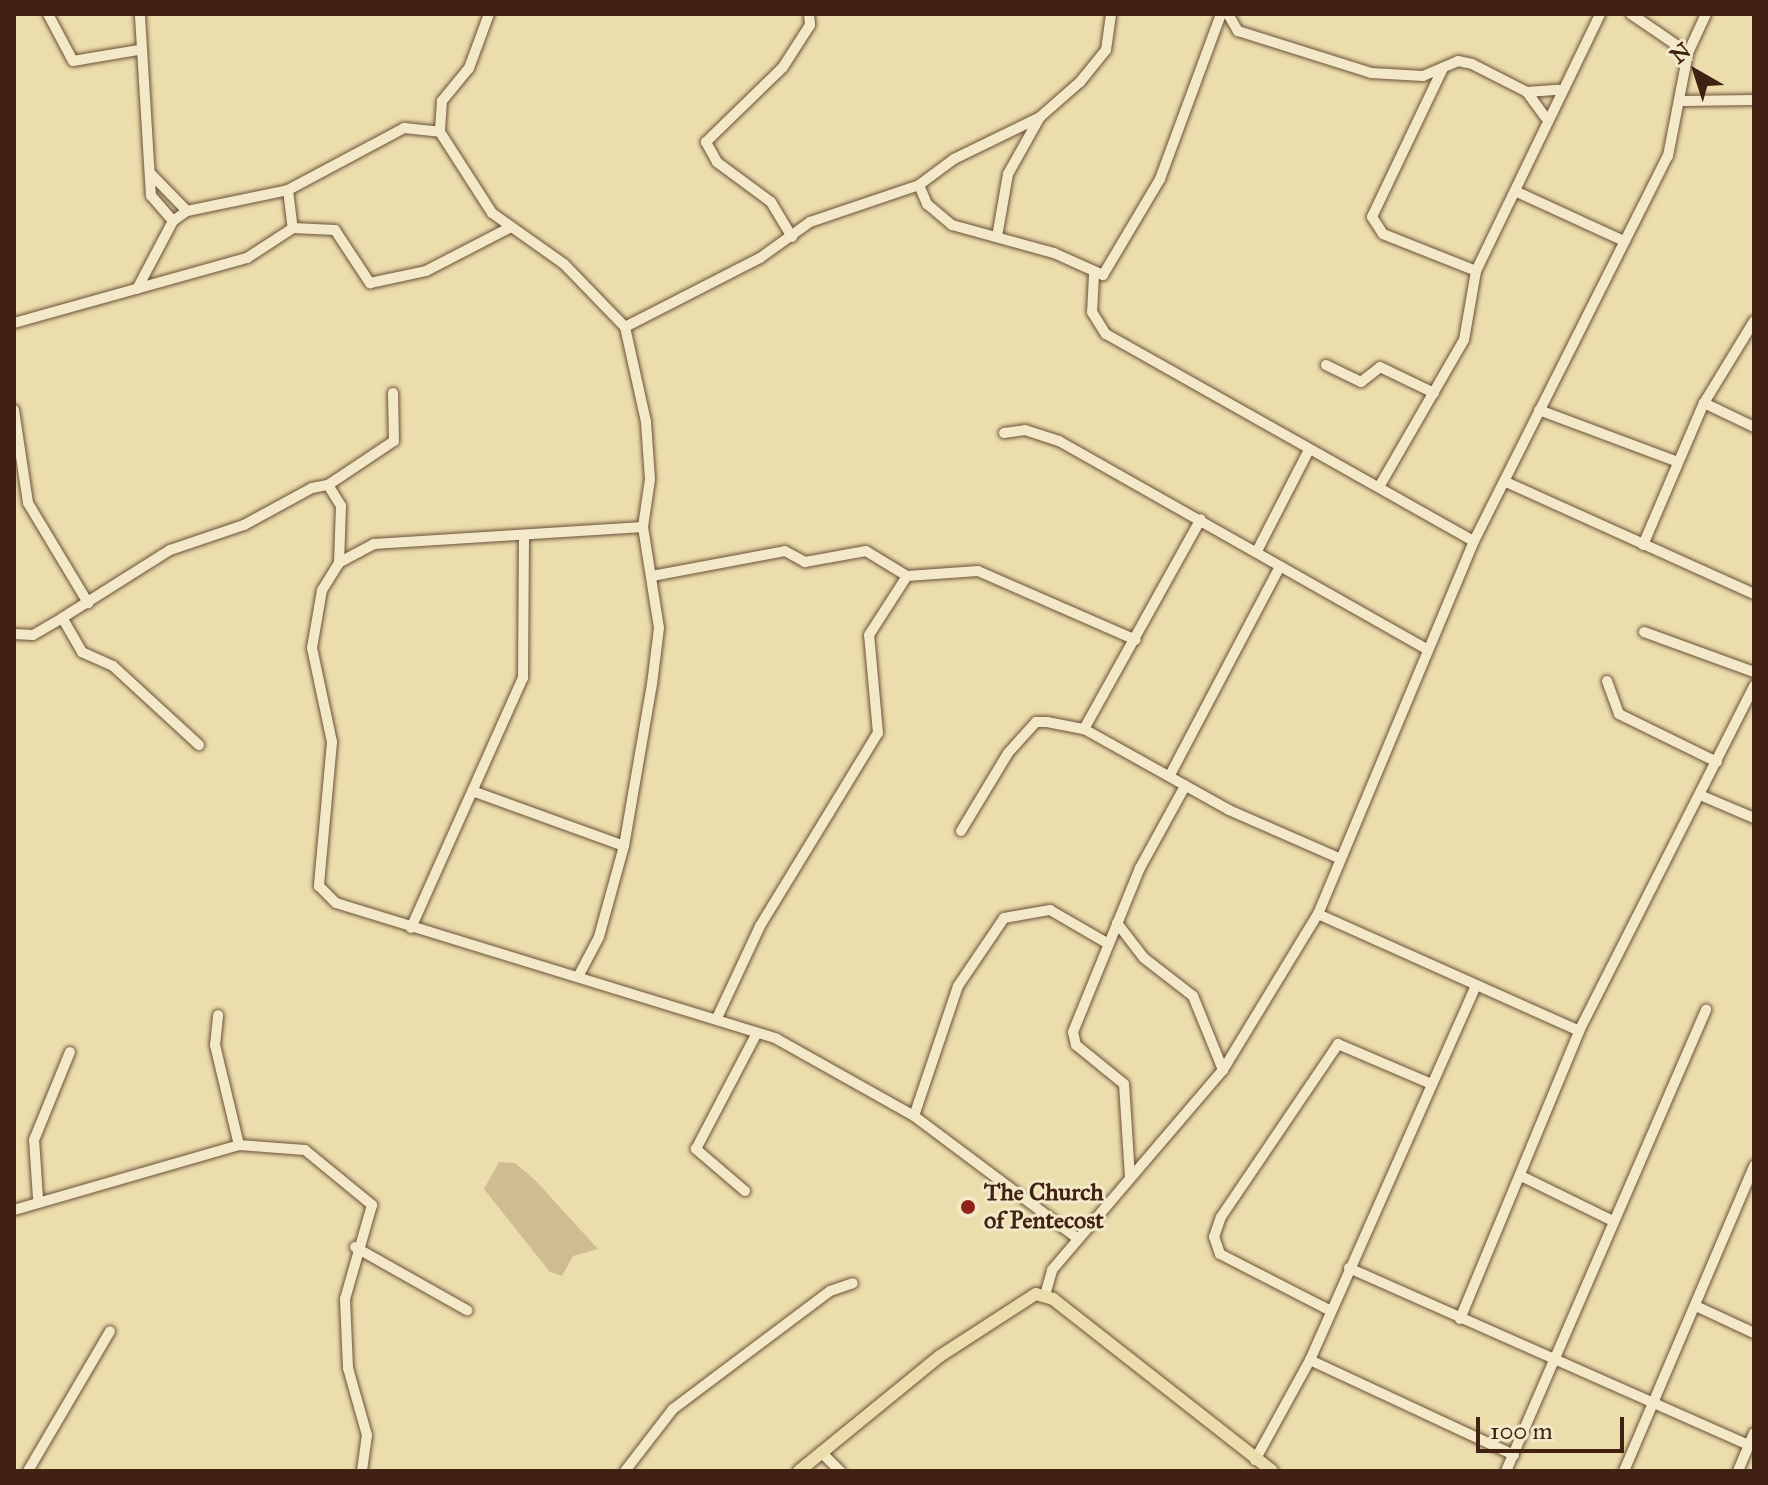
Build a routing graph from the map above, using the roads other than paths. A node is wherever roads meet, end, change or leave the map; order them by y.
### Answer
1 (48, 14) edge
2 (140, 14) edge
3 (489, 14) edge
4 (809, 14) edge
5 (1111, 14) edge
6 (1221, 14) edge
7 (1228, 14) edge
8 (1600, 14) edge
9 (1631, 14) edge
10 (1706, 14) edge
11 (1238, 31) junction
12 (1217, 38) junction
13 (139, 50) junction
14 (1688, 53) junction
15 (1443, 68) junction
16 (1558, 90) junction
17 (1527, 92) junction
18 (1754, 100) edge
19 (1682, 101) junction
20 (1040, 117) junction
21 (1545, 117) junction
22 (440, 132) junction
23 (151, 174) junction
24 (919, 185) junction
25 (288, 190) junction
26 (1517, 192) junction
27 (187, 211) junction
28 (173, 221) junction
29 (293, 228) junction
30 (509, 228) junction
31 (792, 237) junction
32 (997, 237) junction
33 (1622, 240) junction
34 (1476, 271) junction
35 (1094, 275) junction
36 (137, 289) junction
37 (1754, 321) edge
38 (14, 323) edge
39 (625, 327) junction
40 (1326, 365) dead end
41 (393, 393) dead end
42 (1434, 393) junction
43 (1704, 403) junction
44 (14, 410) edge
45 (1539, 410) junction
46 (1754, 427) edge
47 (1004, 433) dead end
48 (1309, 450) junction
49 (1678, 462) junction
50 (1506, 482) junction
51 (328, 485) junction
52 (1379, 487) junction
53 (1201, 519) junction
54 (643, 527) junction
55 (524, 536) junction
56 (1474, 541) junction
57 (1643, 545) junction
58 (1257, 551) junction
59 (339, 563) junction
60 (1280, 566) junction
61 (652, 576) junction
62 (907, 576) junction
63 (1754, 594) edge
64 (88, 603) junction
65 (62, 618) junction
66 (1644, 632) dead end
67 (14, 634) edge
68 (1136, 640) junction
69 (1427, 649) junction
70 (1754, 672) edge
71 (1607, 681) dead end
72 (1754, 686) edge
73 (1749, 709) edge
74 (1084, 729) junction
75 (199, 745) dead end
76 (1717, 762) junction
77 (1170, 775) junction
78 (1185, 786) junction
79 (475, 792) junction
80 (1700, 795) junction
81 (1754, 818) edge
82 (961, 831) dead end
83 (624, 846) junction
84 (1339, 858) junction
85 (1318, 914) junction
86 (1117, 923) junction
87 (411, 928) junction
88 (1107, 943) junction
89 (579, 975) junction
90 (1476, 985) junction
91 (1706, 1010) dead end
92 (218, 1015) dead end
93 (717, 1018) junction
94 (1579, 1031) junction
95 (757, 1033) junction
96 (70, 1052) dead end
97 (1223, 1070) junction
98 (1429, 1083) junction
99 (914, 1116) junction
100 (239, 1145) junction
101 (1754, 1166) edge
102 (1521, 1176) junction
103 (1130, 1177) junction
104 (745, 1191) dead end
105 (38, 1198) junction
106 (14, 1210) edge
107 (1613, 1221) junction
108 (1077, 1238) junction
109 (355, 1247) junction
110 (1349, 1268) junction
111 (853, 1283) dead end
112 (1045, 1295) junction
113 (1698, 1307) junction
114 (467, 1310) dead end
115 (1331, 1311) junction
116 (1460, 1319) junction
117 (110, 1331) dead end
118 (1754, 1333) edge
119 (1310, 1360) junction
120 (1555, 1363) junction
121 (1650, 1399) junction
122 (1754, 1433) edge
123 (1749, 1445) junction
124 (821, 1452) junction
125 (1514, 1455) junction
126 (1255, 1460) junction
127 (28, 1471) edge
128 (362, 1471) edge
129 (625, 1471) edge
130 (799, 1471) edge
131 (840, 1471) edge
132 (1272, 1471) edge
133 (1506, 1471) edge
134 (1624, 1471) edge
135 (1738, 1471) edge

1 - 13 street
2 - 13 street
3 - 22 street
4 - 31 street
5 - 20 street
6 - 12 street
7 - 11 street
8 - 16 street
9 - 14 street
10 - 14 street
11 - 12 street
11 - 15 street
12 - 35 street
13 - 23 street
14 - 19 street
15 - 17 street
15 - 34 street
16 - 17 street
16 - 21 street
17 - 21 street
18 - 19 street
19 - 33 street
20 - 24 street
20 - 32 street
21 - 26 street
22 - 25 street
22 - 30 street
23 - 27 street
23 - 28 street
24 - 31 street
24 - 32 street
25 - 27 street
25 - 29 street
26 - 33 street
26 - 34 street
27 - 28 street
28 - 36 street
29 - 30 street
29 - 36 street
30 - 39 street
31 - 39 street
32 - 35 street
33 - 45 street
34 - 42 street
35 - 48 street
36 - 38 street
37 - 43 street
39 - 54 street
40 - 42 street
41 - 51 street
42 - 52 street
43 - 46 street
43 - 49 street
44 - 64 street
45 - 49 street
45 - 50 street
47 - 53 street
48 - 52 street
48 - 58 street
49 - 57 street
50 - 56 street
50 - 57 street
51 - 59 street
51 - 64 street
52 - 56 street
53 - 58 street
53 - 68 street
54 - 55 street
54 - 61 street
55 - 59 street
55 - 79 street
56 - 69 street
57 - 63 street
58 - 60 street
59 - 87 street
60 - 69 street
60 - 77 street
61 - 62 street
61 - 83 street
62 - 68 street
62 - 93 street
64 - 65 street
65 - 67 street
65 - 75 street
66 - 70 street
68 - 74 street
69 - 84 street
71 - 76 street
72 - 73 street
73 - 76 street
74 - 77 street
74 - 82 street
76 - 80 street
77 - 78 street
78 - 84 street
78 - 86 street
79 - 83 street
79 - 87 street
80 - 81 street
80 - 94 street
83 - 89 street
84 - 85 street
85 - 90 street
85 - 97 street
86 - 88 street
86 - 97 street
87 - 89 street
88 - 99 street
88 - 103 street
89 - 93 street
90 - 94 street
90 - 98 street
91 - 107 street
92 - 100 street
93 - 95 street
94 - 102 street
95 - 99 street
95 - 104 street
96 - 105 street
97 - 103 street
98 - 110 street
98 - 115 street
99 - 108 street
100 - 105 street
100 - 109 street
101 - 113 street
102 - 107 street
102 - 116 street
103 - 108 street
105 - 106 street
107 - 120 street
108 - 112 street
109 - 114 street
109 - 128 street
110 - 115 street
110 - 116 street
111 - 129 street
112 - 124 main road
112 - 126 main road
113 - 118 street
113 - 121 street
115 - 119 street
116 - 120 street
117 - 127 street
119 - 125 street
119 - 126 street
120 - 121 street
120 - 125 street
121 - 123 street
121 - 134 street
122 - 123 street
123 - 135 street
124 - 130 main road
124 - 131 street
125 - 133 street
126 - 132 main road

